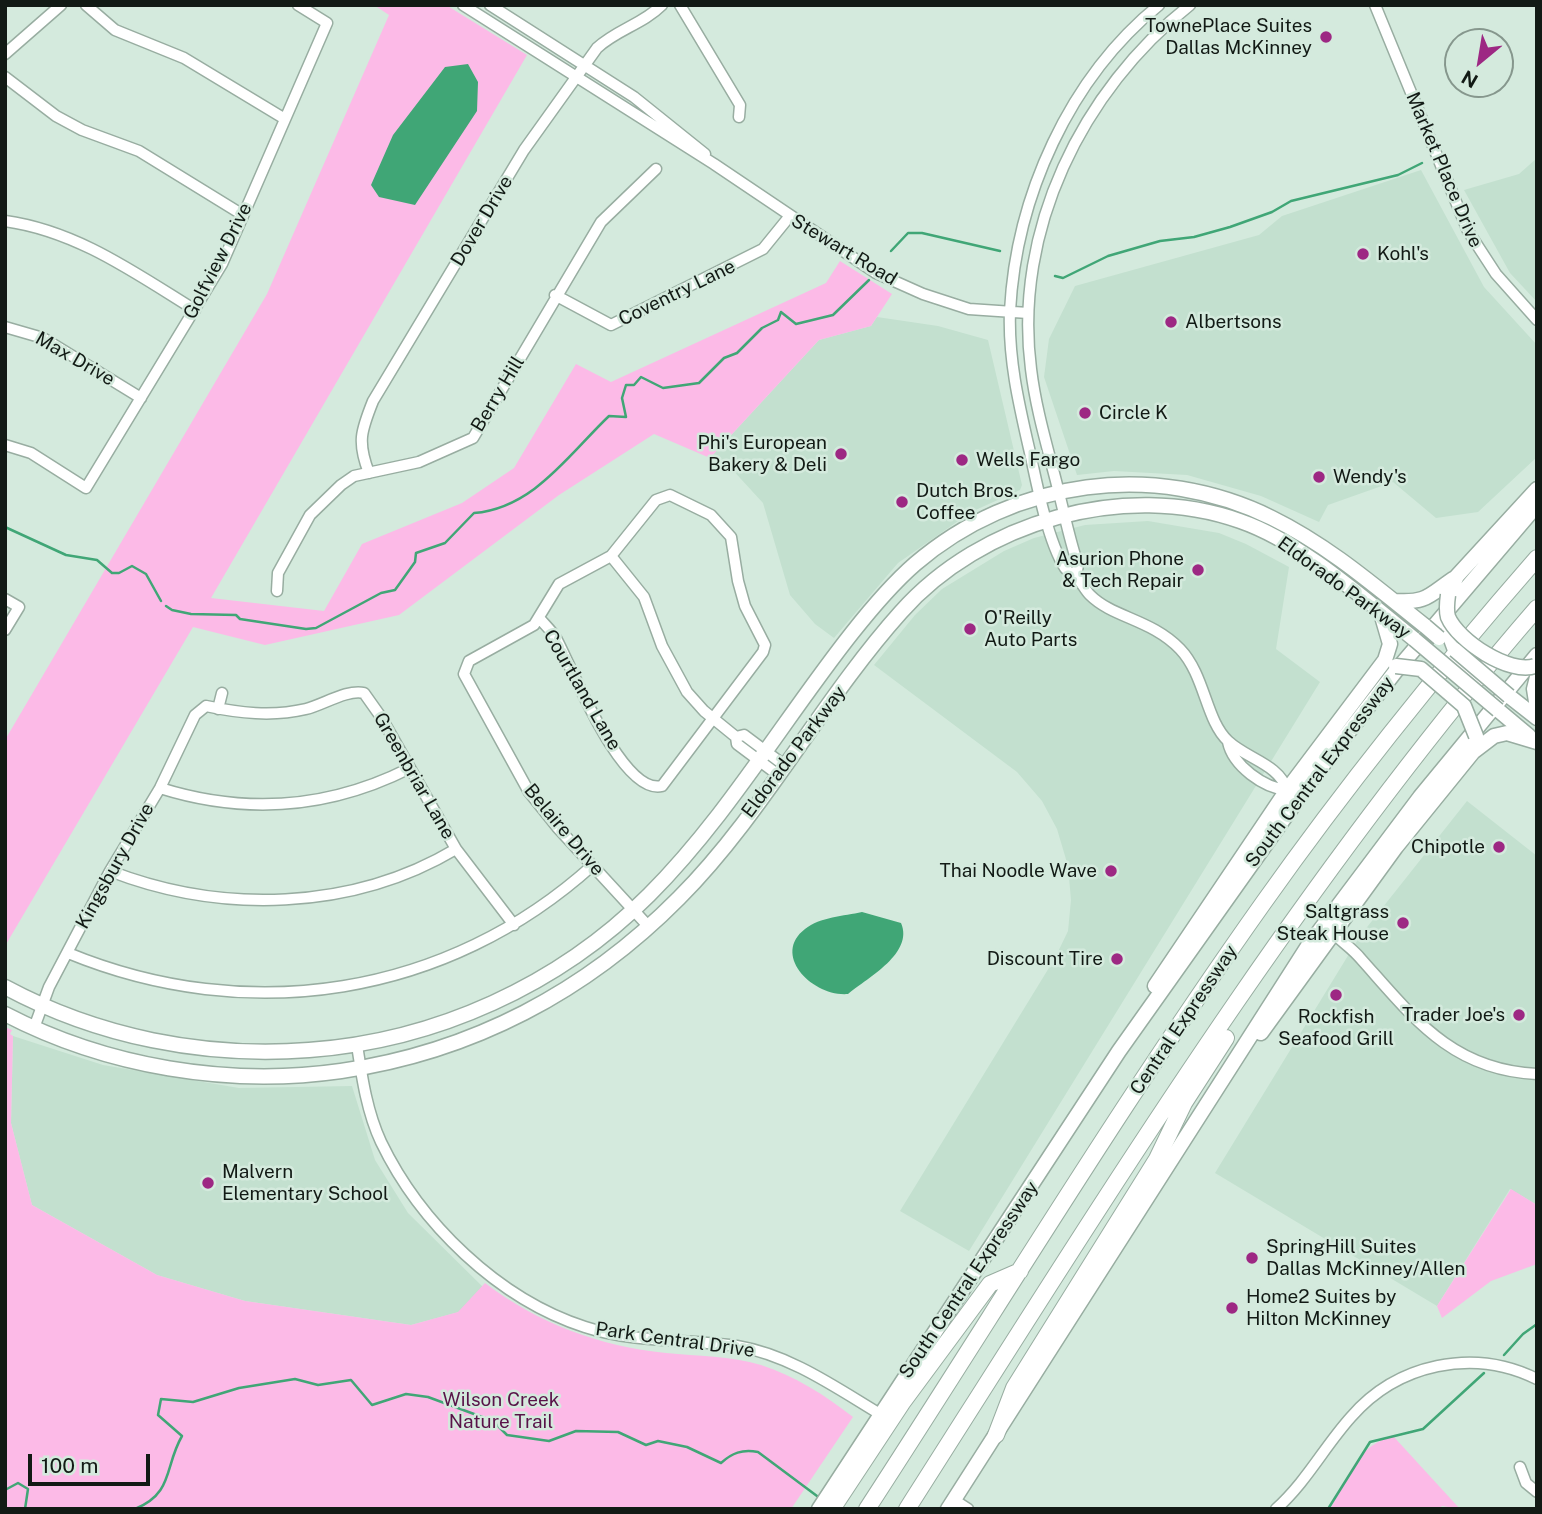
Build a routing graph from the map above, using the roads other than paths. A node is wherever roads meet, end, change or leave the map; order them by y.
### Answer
1 (61, 5) edge
2 (86, 5) edge
3 (299, 5) edge
4 (463, 5) edge
5 (490, 5) edge
6 (662, 5) edge
7 (680, 5) edge
8 (1159, 5) edge
9 (1190, 5) edge
10 (1375, 5) edge
11 (5, 54) edge
12 (585, 66) junction
13 (5, 77) edge
14 (578, 78) junction
15 (1083, 92) junction
16 (1100, 101) junction
17 (739, 117) dead end
18 (285, 119) junction
19 (714, 164) junction
20 (656, 169) dead end
21 (243, 215) junction
22 (789, 217) junction
23 (5, 221) edge
24 (555, 295) junction
25 (195, 310) junction
26 (1010, 313) junction
27 (1028, 313) junction
28 (1537, 320) edge
29 (5, 327) edge
30 (141, 398) junction
31 (1037, 405) junction
32 (1019, 407) junction
33 (5, 445) edge
34 (369, 473) junction
35 (1537, 489) edge
36 (1059, 493) junction
37 (1040, 497) junction
38 (1537, 505) edge
39 (1155, 508) junction
40 (1064, 515) junction
41 (1268, 516) junction
42 (1048, 520) junction
43 (1262, 531) junction
44 (1329, 552) junction
45 (611, 556) junction
46 (1537, 558) edge
47 (916, 564) junction
48 (1076, 576) junction
49 (1457, 576) junction
50 (277, 591) dead end
51 (5, 599) edge
52 (1395, 601) junction
53 (1537, 608) edge
54 (1381, 613) junction
55 (1447, 614) junction
56 (540, 619) junction
57 (5, 630) edge
58 (853, 633) junction
59 (881, 635) junction
60 (872, 647) junction
61 (462, 651) dead end
62 (469, 661) junction
63 (1456, 662) junction
64 (1393, 666) junction
65 (1534, 666) edge
66 (1367, 688) junction
67 (222, 693) dead end
68 (202, 707) joint
69 (1537, 708) edge
70 (218, 709) junction
71 (1537, 718) edge
72 (715, 720) junction
73 (1476, 736) junction
74 (1537, 742) edge
75 (1473, 752) junction
76 (762, 756) junction
77 (410, 768) junction
78 (780, 769) junction
79 (160, 788) junction
80 (1287, 790) junction
81 (456, 849) junction
82 (593, 865) junction
83 (110, 871) junction
84 (634, 910) junction
85 (514, 925) junction
86 (649, 927) junction
87 (1333, 933) junction
88 (68, 953) junction
89 (1267, 957) junction
90 (533, 984) junction
91 (5, 987) edge
92 (543, 1004) junction
93 (41, 1005) junction
94 (5, 1014) edge
95 (34, 1028) junction
96 (357, 1045) junction
97 (1119, 1051) junction
98 (1234, 1063) junction
99 (361, 1068) junction
100 (1537, 1074) edge
101 (1020, 1271) junction
102 (1537, 1379) edge
103 (880, 1414) junction
104 (996, 1435) junction
105 (1520, 1467) dead end
106 (840, 1486) junction
107 (1537, 1492) edge
108 (951, 1504) edge
109 (869, 1506) edge
110 (819, 1509) edge
111 (832, 1509) edge
112 (907, 1509) edge
113 (968, 1509) edge
114 (1276, 1509) edge

1 - 11 street
2 - 18 street
3 - 18 street, Golfview Drive
4 - 14 street, Stewart Road
5 - 12 street, Stewart Road
6 - 12 street, Dover Drive
7 - 17 street
8 - 15 street
9 - 16 street
10 - 28 street, Market Place Drive
12 - 14 street, Dover Drive
12 - 19 street, Stewart Road
13 - 21 street
14 - 19 street, Stewart Road
14 - 34 street, Dover Drive
15 - 16 street
15 - 26 street
16 - 27 street
18 - 21 street, Golfview Drive
19 - 22 street, Stewart Road
20 - 24 street, Berry Hill
21 - 25 street, Golfview Drive
22 - 24 street, Coventry Lane
22 - 26 street, Stewart Road
23 - 25 street
24 - 34 street, Berry Hill
25 - 30 street, Golfview Drive
26 - 27 street, Stewart Road
26 - 32 street
27 - 31 street
29 - 30 street, Max Drive
30 - 33 street, Golfview Drive
31 - 32 street
31 - 36 street
32 - 37 street
34 - 50 street, Berry Hill
35 - 49 main road
36 - 37 main road, Eldorado Parkway
36 - 40 street
36 - 41 main road, Eldorado Parkway
37 - 42 street
37 - 47 main road, Eldorado Parkway
38 - 97 main road, South Central Expressway
39 - 40 main road, Eldorado Parkway
39 - 41 main road
39 - 43 main road, Eldorado Parkway
40 - 42 main road, Eldorado Parkway
40 - 48 street
41 - 44 main road, Eldorado Parkway
42 - 48 street
42 - 59 main road, Eldorado Parkway
43 - 44 main road
43 - 54 main road, Eldorado Parkway
44 - 52 main road, Eldorado Parkway
45 - 56 street
45 - 72 street
45 - 72 street
46 - 101 highway, Central Expressway
47 - 58 main road, Eldorado Parkway
47 - 59 main road
48 - 80 street
49 - 52 main road
49 - 55 main road, bridge
51 - 57 street
52 - 63 main road, Eldorado Parkway, bridge
53 - 89 highway, Central Expressway
54 - 63 main road, Eldorado Parkway, bridge
54 - 66 main road
55 - 63 main road, bridge
55 - 65 main road, bridge
56 - 62 street
56 - 72 street, Courtland Lane
58 - 60 main road
58 - 76 main road, Eldorado Parkway
59 - 60 main road, Eldorado Parkway
60 - 78 main road, Eldorado Parkway
61 - 62 street, Belaire Drive
62 - 82 street, Belaire Drive
63 - 64 main road, bridge
63 - 65 main road, bridge
63 - 71 main road, bridge
63 - 73 main road, bridge
63 - 74 main road, bridge
64 - 66 main road
64 - 73 main road, bridge
65 - 69 main road
65 - 98 main road
66 - 80 main road, South Central Expressway
67 - 70 street
68 - 70 street, Greenbriar Lane
68 - 79 street, Kingsbury Drive
70 - 77 street, Greenbriar Lane
72 - 76 street
73 - 75 main road
74 - 75 main road
75 - 87 main road
76 - 78 street
76 - 84 main road, Eldorado Parkway
77 - 79 street
77 - 81 street, Greenbriar Lane
78 - 86 main road, Eldorado Parkway
79 - 83 street, Kingsbury Drive
80 - 97 main road, South Central Expressway
81 - 83 street
81 - 85 street, Greenbriar Lane
82 - 84 street, Belaire Drive
82 - 85 street
83 - 88 street, Kingsbury Drive
84 - 86 street, Belaire Drive
84 - 90 main road, Eldorado Parkway
85 - 88 street
86 - 92 main road, Eldorado Parkway
87 - 98 main road
87 - 100 street
88 - 93 street, Kingsbury Drive
89 - 104 highway
89 - 112 highway, Central Expressway
90 - 92 main road
90 - 96 main road, Eldorado Parkway
91 - 93 main road, Eldorado Parkway
92 - 99 main road, Eldorado Parkway
93 - 95 street, Kingsbury Drive
93 - 96 main road, Eldorado Parkway
94 - 95 main road, Eldorado Parkway
95 - 99 main road, Eldorado Parkway
96 - 99 street, Park Central Drive
97 - 103 main road, South Central Expressway
98 - 104 main road
99 - 103 street, Park Central Drive
101 - 106 highway
101 - 109 highway, Central Expressway
102 - 114 street
103 - 106 main road, South Central Expressway
104 - 108 main road
105 - 107 street
106 - 110 main road, South Central Expressway
106 - 111 highway
108 - 113 street

